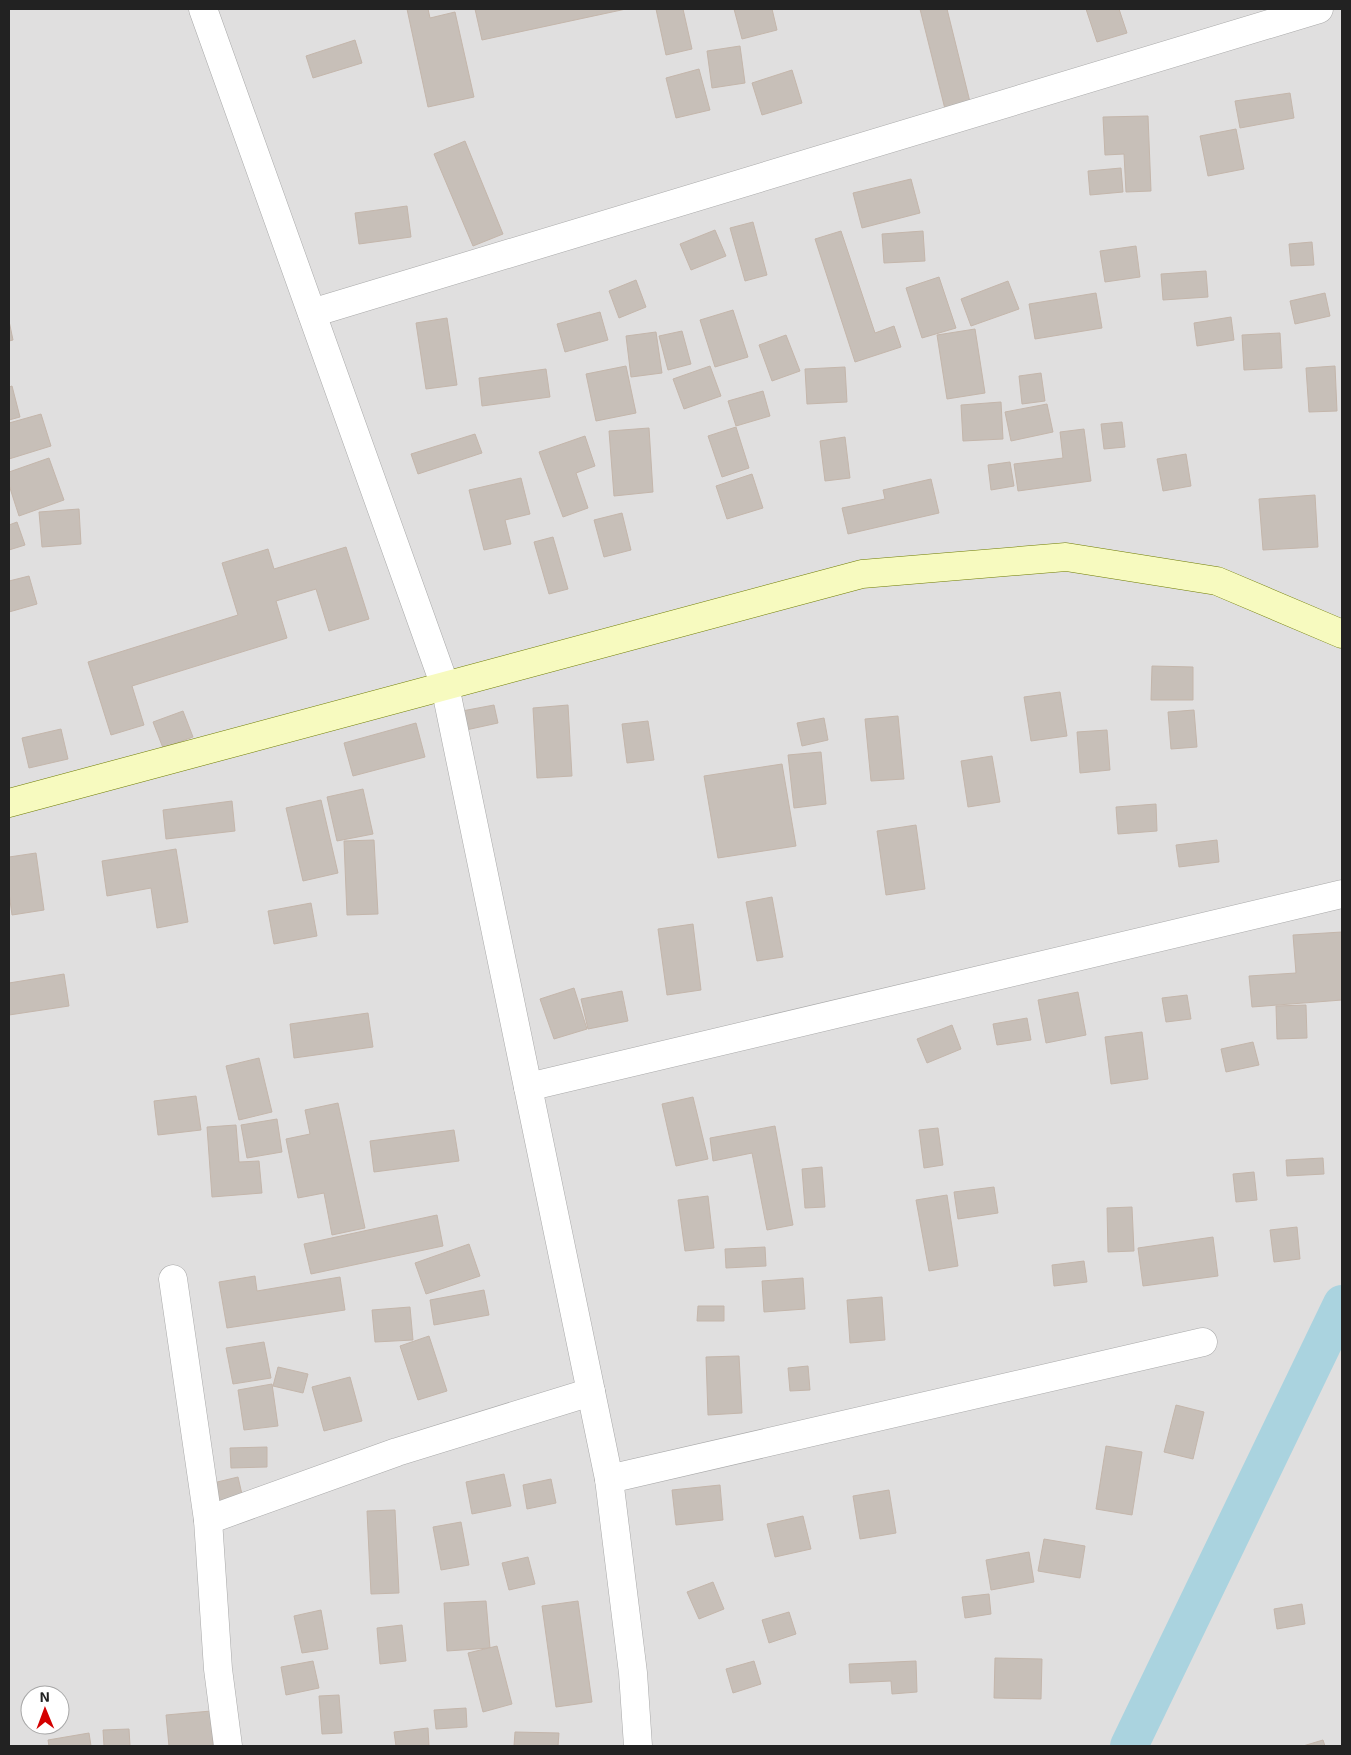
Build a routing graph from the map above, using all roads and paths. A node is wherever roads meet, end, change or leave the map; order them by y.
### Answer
1 (203, 9) edge
2 (1319, 9) edge
3 (312, 313) junction
4 (1342, 634) edge
5 (445, 686) junction
6 (9, 803) edge
7 (1342, 894) edge
8 (528, 1087) junction
9 (173, 1280) dead end
10 (1204, 1342) dead end
11 (591, 1392) junction
12 (609, 1480) junction
13 (208, 1520) junction
14 (228, 1746) edge
15 (638, 1746) edge

1 - 3 street
2 - 3 street
3 - 5 street
4 - 5 street
5 - 6 street
5 - 8 street
7 - 8 street
8 - 11 street
9 - 13 street
10 - 12 street
11 - 12 street
11 - 13 street
12 - 15 street
13 - 14 street

